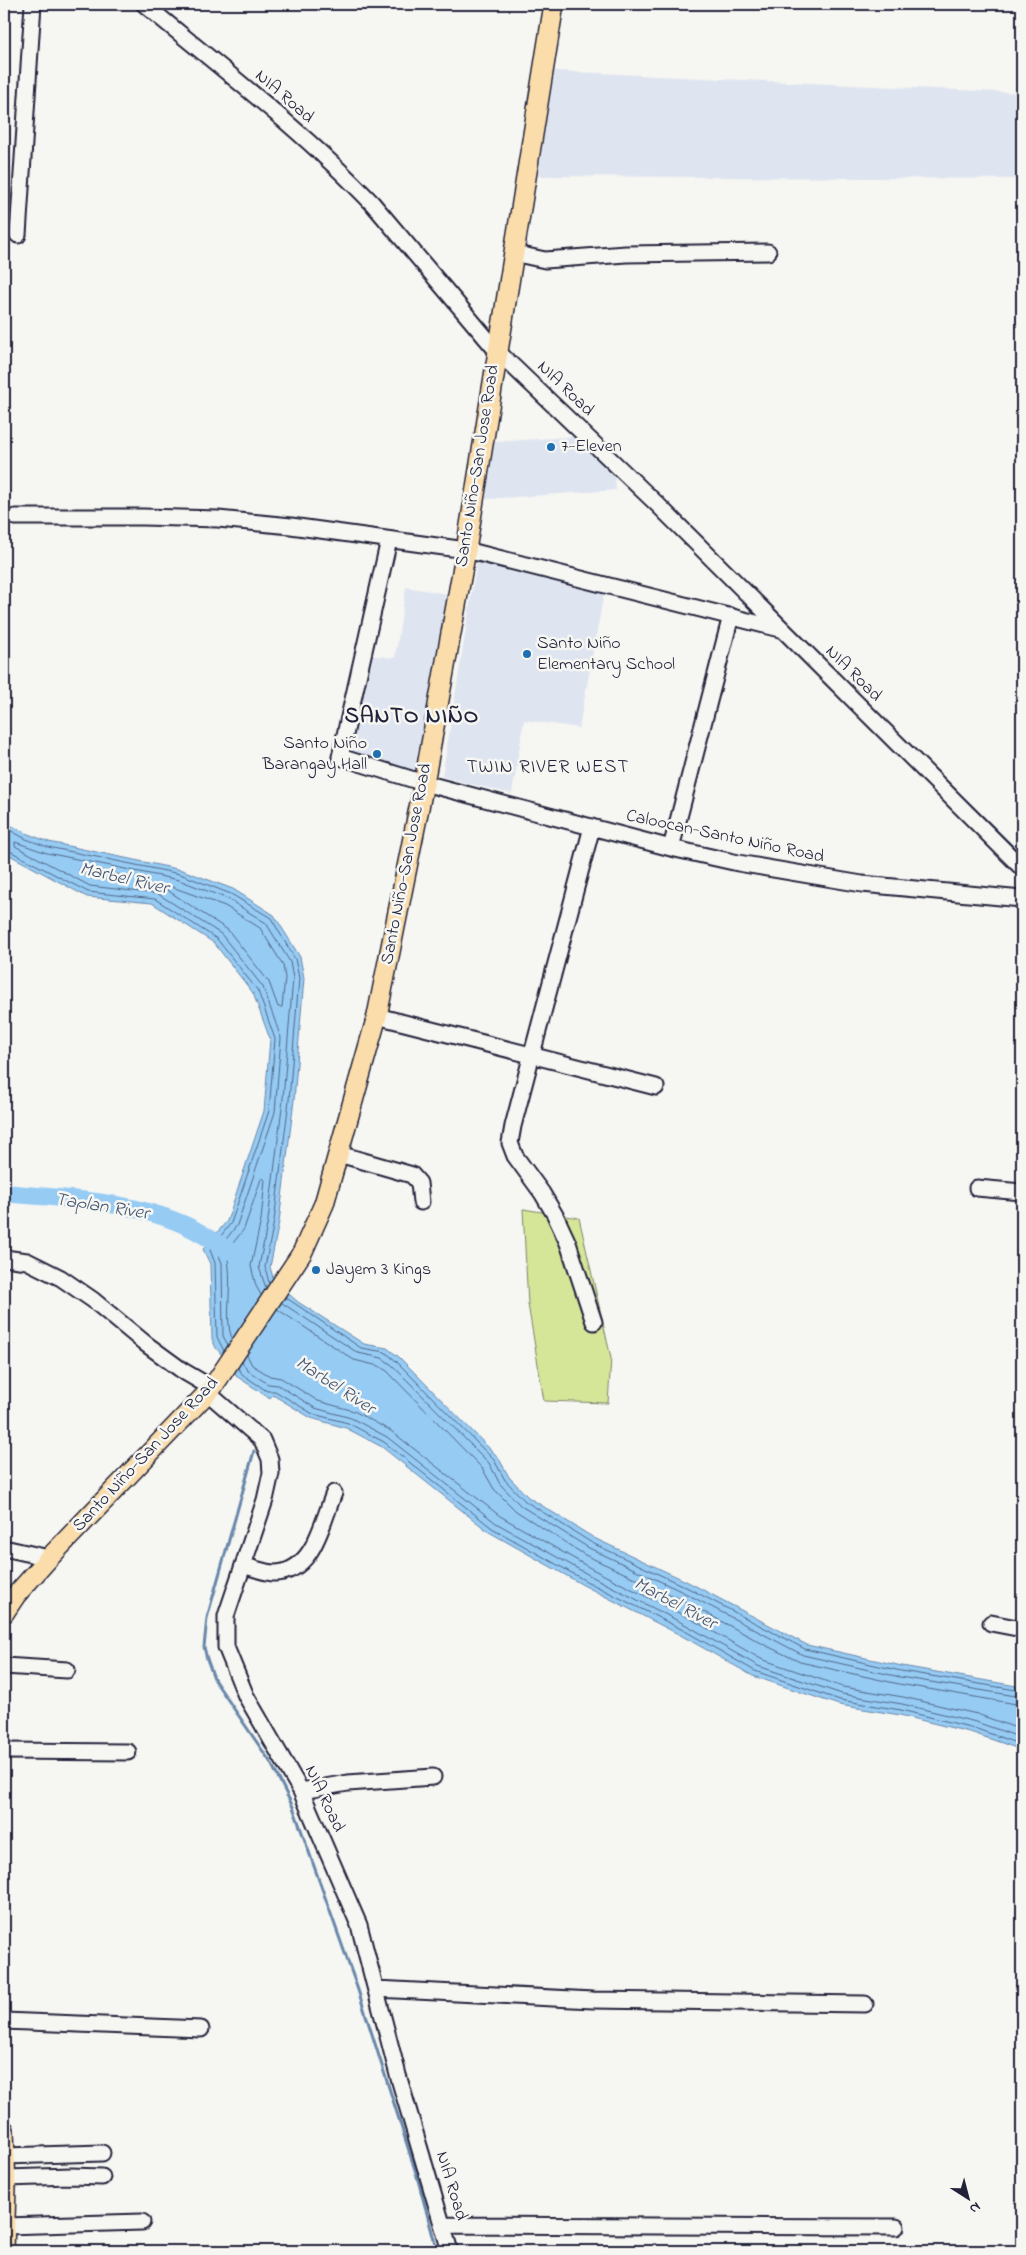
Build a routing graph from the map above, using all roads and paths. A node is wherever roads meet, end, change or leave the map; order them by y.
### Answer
1 (33, 4) edge
2 (144, 4) edge
3 (554, 4) edge
4 (18, 235) dead end
5 (768, 252) dead end
6 (513, 253) junction
7 (497, 351) junction
8 (16, 517) dead end
9 (389, 540) junction
10 (466, 550) junction
11 (731, 616) junction
12 (782, 630) junction
13 (424, 783) junction
14 (592, 827) junction
15 (671, 848) junction
16 (1022, 868) edge
17 (1022, 899) edge
18 (377, 1016) junction
19 (532, 1055) junction
20 (656, 1086) dead end
21 (339, 1154) junction
22 (978, 1188) dead end
23 (1022, 1192) edge
24 (422, 1202) dead end
25 (4, 1258) edge
26 (594, 1322) dead end
27 (210, 1390) junction
28 (334, 1493) dead end
29 (4, 1548) edge
30 (49, 1558) junction
31 (243, 1564) junction
32 (4, 1613) edge
33 (991, 1623) dead end
34 (1022, 1629) edge
35 (4, 1666) edge
36 (67, 1670) dead end
37 (4, 1751) edge
38 (128, 1752) dead end
39 (433, 1777) dead end
40 (301, 1791) junction
41 (376, 1989) junction
42 (865, 2004) dead end
43 (4, 2021) edge
44 (201, 2030) dead end
45 (4, 2130) edge
46 (102, 2153) dead end
47 (5, 2156) edge
48 (102, 2177) dead end
49 (5, 2185) edge
50 (142, 2222) dead end
51 (443, 2225) junction
52 (5, 2226) edge
53 (896, 2227) dead end
54 (4, 2251) edge
55 (450, 2251) edge

1 - 4 street
2 - 7 street, NIA Road
3 - 6 main road, Santo Niño-San Jose Road
5 - 6 street
6 - 7 main road, Santo Niño-San Jose Road
7 - 10 main road, Santo Niño-San Jose Road
7 - 12 street, NIA Road
8 - 9 street
9 - 10 street
9 - 13 street, Caloocan-Santo Niño Road
10 - 11 street
10 - 13 main road, Santo Niño-San Jose Road
11 - 12 street
11 - 15 street
12 - 16 street, NIA Road
13 - 14 street, Caloocan-Santo Niño Road
13 - 18 main road, Santo Niño-San Jose Road
14 - 15 street, Caloocan-Santo Niño Road
14 - 19 street
15 - 17 street, Caloocan-Santo Niño Road
18 - 19 street
18 - 21 main road, Santo Niño-San Jose Road
19 - 20 street
19 - 26 street
21 - 24 street
21 - 27 main road, Santo Niño-San Jose Road
22 - 23 street
25 - 27 street, NIA Road
27 - 30 main road, Santo Niño-San Jose Road
27 - 31 street, NIA Road
28 - 31 street
29 - 30 street
30 - 32 main road, Santo Niño-San Jose Road
31 - 40 street, NIA Road
33 - 34 street
35 - 36 street
37 - 38 street
39 - 40 street
40 - 41 street, NIA Road
41 - 42 street
41 - 51 street, NIA Road
43 - 44 street
45 - 47 main road
46 - 47 street
47 - 49 main road
48 - 49 street
49 - 52 main road
50 - 52 street
51 - 53 street
51 - 55 street, NIA Road
52 - 54 main road

